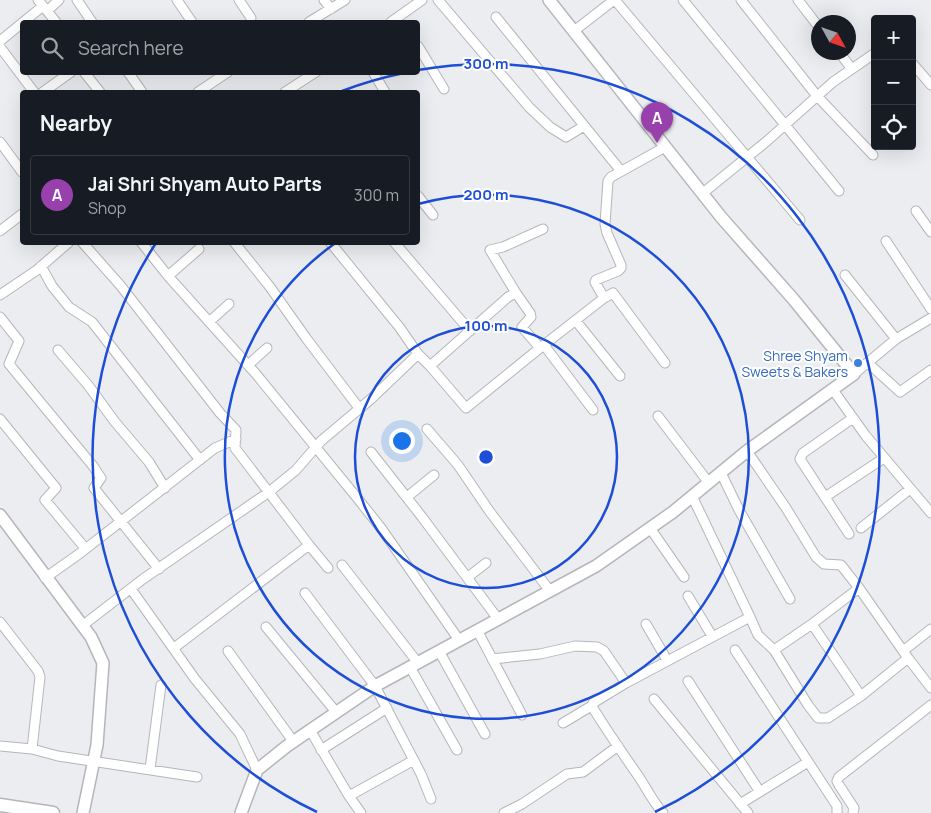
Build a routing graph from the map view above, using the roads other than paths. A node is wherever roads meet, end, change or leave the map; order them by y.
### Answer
1 (59, 0) edge
2 (77, 0) edge
3 (177, 0) edge
4 (239, 0) edge
5 (324, 0) edge
6 (344, 0) edge
7 (422, 0) edge
8 (438, 0) edge
9 (549, 0) edge
10 (615, 0) edge
11 (683, 0) edge
12 (740, 0) edge
13 (798, 0) edge
14 (43, 6) edge
15 (330, 9) junction
16 (496, 17) dead end
17 (811, 17) edge
18 (251, 18) dead end
19 (26, 20) edge
20 (54, 20) edge
21 (91, 20) edge
22 (191, 20) edge
23 (312, 20) edge
24 (401, 20) edge
25 (20, 25) edge
26 (574, 31) junction
27 (0, 41) edge
28 (0, 47) edge
29 (420, 49) edge
30 (871, 56) edge
31 (845, 60) edge
32 (916, 67) edge
33 (851, 68) junction
34 (20, 73) edge
35 (21, 75) edge
36 (67, 75) edge
37 (86, 75) edge
38 (130, 75) edge
39 (225, 75) edge
40 (311, 75) edge
41 (374, 75) edge
42 (931, 85) edge
43 (444, 89) dead end
44 (32, 90) edge
45 (46, 90) edge
46 (98, 90) edge
47 (141, 90) edge
48 (201, 90) edge
49 (288, 90) edge
50 (381, 90) edge
51 (817, 96) junction
52 (784, 125) junction
53 (584, 126) junction
54 (0, 142) edge
55 (665, 147) junction
56 (873, 154) dead end
57 (746, 158) junction
58 (20, 169) edge
59 (621, 171) junction
60 (838, 191) dead end
61 (703, 193) junction
62 (420, 199) edge
63 (916, 211) dead end
64 (20, 215) edge
65 (432, 215) dead end
66 (800, 220) dead end
67 (2, 226) edge
68 (543, 229) dead end
69 (931, 232) edge
70 (886, 241) dead end
71 (66, 245) edge
72 (85, 245) edge
73 (144, 245) edge
74 (332, 245) edge
75 (397, 245) edge
76 (237, 246) edge
77 (199, 249) dead end
78 (41, 266) junction
79 (845, 275) dead end
80 (168, 276) junction
81 (516, 293) junction
82 (0, 295) edge
83 (604, 298) junction
84 (229, 304) dead end
85 (931, 309) edge
86 (0, 317) edge
87 (931, 318) edge
88 (576, 321) junction
89 (209, 322) junction
90 (470, 331) junction
91 (896, 339) junction
92 (542, 347) junction
93 (267, 348) dead end
94 (58, 350) dead end
95 (418, 354) junction
96 (665, 363) dead end
97 (868, 363) junction
98 (248, 365) junction
99 (430, 366) junction
100 (854, 374) junction
101 (929, 375) edge
102 (620, 376) dead end
103 (833, 390) junction
104 (360, 408) junction
105 (594, 410) dead end
106 (658, 416) dead end
107 (853, 418) junction
108 (0, 419) edge
109 (426, 429) dead end
110 (236, 439) junction
111 (316, 447) junction
112 (747, 451) junction
113 (371, 452) dead end
114 (884, 458) junction
115 (200, 460) junction
116 (721, 473) junction
117 (434, 475) dead end
118 (709, 483) junction
119 (165, 488) junction
120 (910, 489) junction
121 (269, 492) junction
122 (692, 496) junction
123 (406, 497) junction
124 (825, 497) junction
125 (931, 513) edge
126 (0, 515) edge
127 (120, 522) junction
128 (650, 528) junction
129 (861, 528) dead end
130 (849, 534) dead end
131 (309, 545) junction
132 (85, 548) junction
133 (486, 563) dead end
134 (342, 565) dead end
135 (328, 568) dead end
136 (159, 569) junction
137 (684, 576) dead end
138 (45, 578) junction
139 (468, 578) junction
140 (858, 588) junction
141 (131, 589) junction
142 (550, 591) junction
143 (305, 593) dead end
144 (688, 596) dead end
145 (790, 599) dead end
146 (750, 617) junction
147 (498, 619) junction
148 (0, 622) edge
149 (646, 624) dead end
150 (812, 624) junction
151 (82, 626) junction
152 (266, 627) dead end
153 (477, 630) junction
154 (931, 630) edge
155 (712, 636) junction
156 (459, 640) junction
157 (174, 648) junction
158 (735, 650) dead end
159 (774, 650) junction
160 (228, 651) dead end
161 (439, 651) junction
162 (905, 654) junction
163 (492, 659) junction
164 (667, 660) junction
165 (414, 665) junction
166 (688, 681) dead end
167 (626, 683) junction
168 (161, 685) dead end
169 (375, 686) junction
170 (931, 688) edge
171 (861, 696) junction
172 (654, 699) dead end
173 (593, 705) junction
174 (931, 706) edge
175 (387, 708) junction
176 (336, 712) junction
177 (522, 715) dead end
178 (563, 723) dead end
179 (310, 730) junction
180 (485, 734) dead end
181 (293, 742) junction
182 (0, 746) edge
183 (618, 746) junction
184 (32, 750) junction
185 (321, 750) junction
186 (457, 750) dead end
187 (94, 760) junction
188 (414, 760) junction
189 (808, 762) junction
190 (150, 769) junction
191 (257, 770) junction
192 (197, 777) dead end
193 (760, 792) junction
194 (349, 796) junction
195 (431, 799) dead end
196 (740, 804) junction
197 (0, 805) edge
198 (53, 813) edge
199 (83, 813) edge
200 (241, 813) edge
201 (362, 813) edge
202 (504, 813) edge
203 (663, 813) edge
204 (748, 813) edge
205 (837, 813) edge
206 (853, 813) edge

1 - 14 street
2 - 21 street
3 - 22 street
4 - 18 street
5 - 15 street
6 - 15 street
7 - 24 street
8 - 53 street
9 - 26 street
10 - 26 street
10 - 57 street
11 - 52 street
12 - 51 street
13 - 17 street
14 - 19 street
14 - 20 street
15 - 23 street
16 - 53 street
25 - 27 street
26 - 55 street
28 - 34 street
29 - 43 street
30 - 33 street
31 - 33 street
32 - 42 street
33 - 51 street
35 - 44 street
36 - 45 street
37 - 46 street
38 - 47 street
39 - 48 street
40 - 49 street
41 - 50 street
51 - 52 street
51 - 56 street
52 - 57 street
52 - 60 street
53 - 59 street
54 - 58 street
55 - 59 street
55 - 61 street
57 - 61 street
57 - 66 street
59 - 83 street
61 - 100 street
62 - 65 street
63 - 69 street
64 - 67 street
68 - 81 street
70 - 85 street
71 - 78 street
72 - 110 street
73 - 80 street
74 - 95 street
75 - 90 street
76 - 104 street
77 - 80 street
78 - 82 street
78 - 115 street
79 - 91 street
80 - 89 street
81 - 90 street
81 - 92 street
83 - 88 street
83 - 96 street
84 - 89 street
86 - 127 street
87 - 91 street
88 - 92 street
88 - 102 street
89 - 98 street
90 - 99 street
91 - 97 street
92 - 99 street
92 - 105 street
93 - 98 street
94 - 119 street
95 - 99 street
95 - 104 street
97 - 100 street
97 - 101 street
98 - 111 street
100 - 103 street
103 - 107 street
103 - 112 street
104 - 111 street
106 - 118 street
107 - 114 street
107 - 124 street
108 - 132 street
109 - 142 street
110 - 115 street
110 - 121 street
111 - 121 street
111 - 156 street
112 - 116 street
112 - 140 street
113 - 123 street
114 - 120 street
114 - 124 street
115 - 119 street
116 - 118 street
116 - 145 street
117 - 123 street
118 - 122 street
119 - 127 street
120 - 125 street
120 - 129 street
121 - 131 street
121 - 136 street
122 - 128 street
122 - 146 street
123 - 139 street
124 - 130 street
126 - 138 street
127 - 132 street
127 - 136 street
128 - 137 street
128 - 142 street
131 - 135 street
131 - 157 street
132 - 138 street
133 - 139 street
134 - 165 street
136 - 141 street
138 - 151 street
139 - 147 street
140 - 150 street
140 - 162 street
141 - 151 street
141 - 157 street
142 - 147 street
143 - 169 street
144 - 155 street
146 - 155 street
146 - 159 street
147 - 153 street
148 - 184 street
149 - 164 street
150 - 159 street
150 - 171 street
151 - 187 street
152 - 176 street
153 - 156 street
153 - 163 street
154 - 162 street
155 - 164 street
156 - 161 street
157 - 191 street
158 - 189 street
159 - 171 street
160 - 181 street
161 - 165 street
161 - 180 street
162 - 170 street
162 - 171 street
163 - 167 street
163 - 177 street
164 - 167 street
165 - 169 street
165 - 186 street
166 - 193 street
167 - 173 street
168 - 190 street
169 - 175 street
169 - 176 street
172 - 196 street
173 - 178 street
173 - 183 street
174 - 206 street
175 - 185 street
175 - 188 street
176 - 179 street
179 - 181 street
179 - 185 street
181 - 191 street
182 - 184 street
183 - 202 street
183 - 203 street
184 - 187 street
185 - 194 street
187 - 190 street
187 - 199 street
188 - 194 street
188 - 195 street
189 - 193 street
189 - 205 street
190 - 192 street
191 - 200 street
193 - 196 street
194 - 201 street
196 - 204 street
197 - 198 main road

